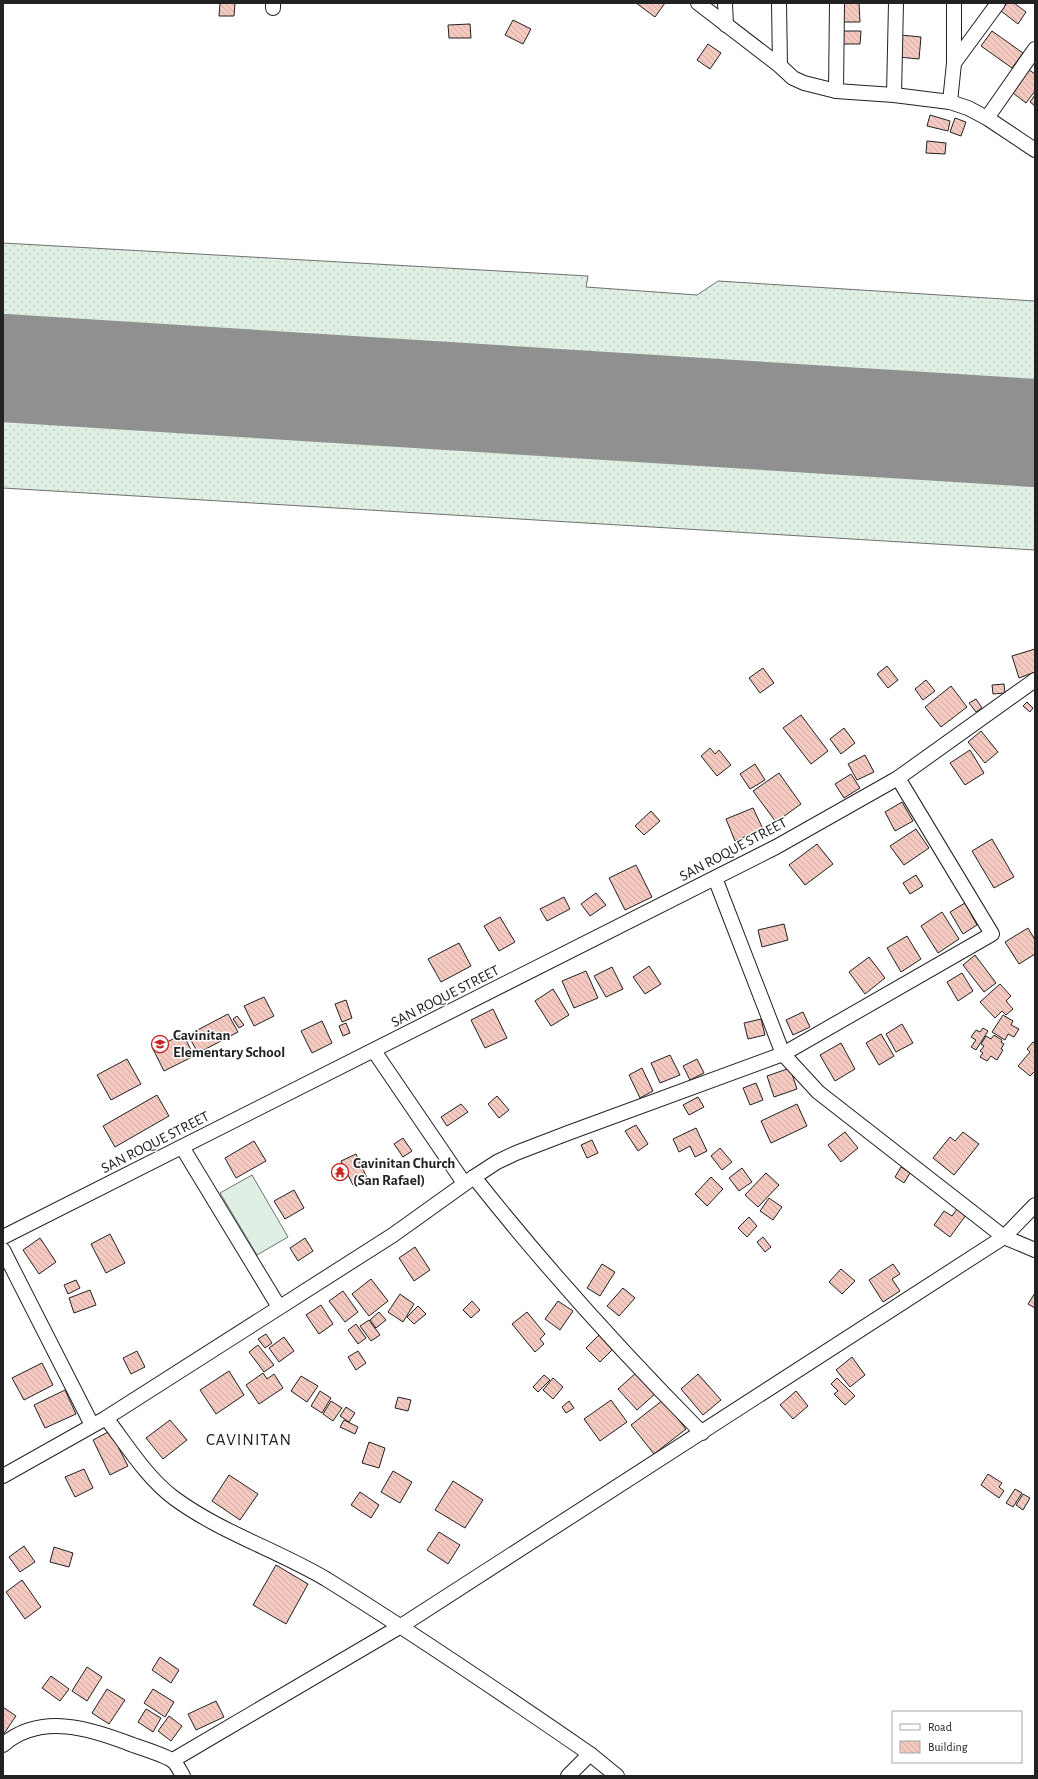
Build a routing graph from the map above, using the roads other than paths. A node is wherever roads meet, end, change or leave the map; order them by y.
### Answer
1 (698, 3) edge
2 (725, 3) edge
3 (779, 3) edge
4 (837, 3) edge
5 (896, 3) edge
6 (954, 3) edge
7 (998, 3) edge
8 (726, 25) junction
9 (1035, 49) edge
10 (954, 63) junction
11 (780, 66) junction
12 (836, 91) junction
13 (894, 95) junction
14 (950, 102) junction
15 (987, 118) junction
16 (1035, 149) edge
17 (1035, 680) edge
18 (898, 778) junction
19 (716, 878) junction
20 (374, 1051) junction
21 (783, 1054) junction
22 (182, 1148) junction
23 (469, 1180) junction
24 (1035, 1205) edge
25 (1004, 1237) junction
26 (3, 1238) edge
27 (3, 1250) edge
28 (1035, 1250) edge
29 (279, 1307) junction
30 (106, 1418) junction
31 (92, 1425) junction
32 (702, 1433) junction
33 (3, 1476) edge
34 (401, 1626) junction
35 (3, 1745) edge
36 (590, 1754) junction
37 (173, 1760) junction
38 (183, 1776) edge
39 (568, 1776) edge
40 (618, 1776) edge

1 - 8 street
2 - 8 street
3 - 11 street
4 - 12 street
5 - 13 street
6 - 10 street
7 - 10 street
8 - 11 street
9 - 15 street
10 - 14 street
11 - 12 street
12 - 13 street
13 - 14 street
14 - 15 street
15 - 16 street
17 - 18 street, SAN ROQUE STREET
18 - 19 street, SAN ROQUE STREET
18 - 21 street
19 - 20 street, SAN ROQUE STREET
19 - 21 street
20 - 22 street, SAN ROQUE STREET
20 - 23 street
21 - 23 street
21 - 25 street
22 - 26 street, SAN ROQUE STREET
22 - 29 street
23 - 29 street
23 - 32 street
24 - 25 street
25 - 28 street
25 - 32 street
27 - 31 street
29 - 30 street
30 - 31 street
30 - 34 street
31 - 33 street
32 - 34 street
34 - 36 street
34 - 37 street
35 - 37 street
36 - 39 street
36 - 40 street
37 - 38 street

